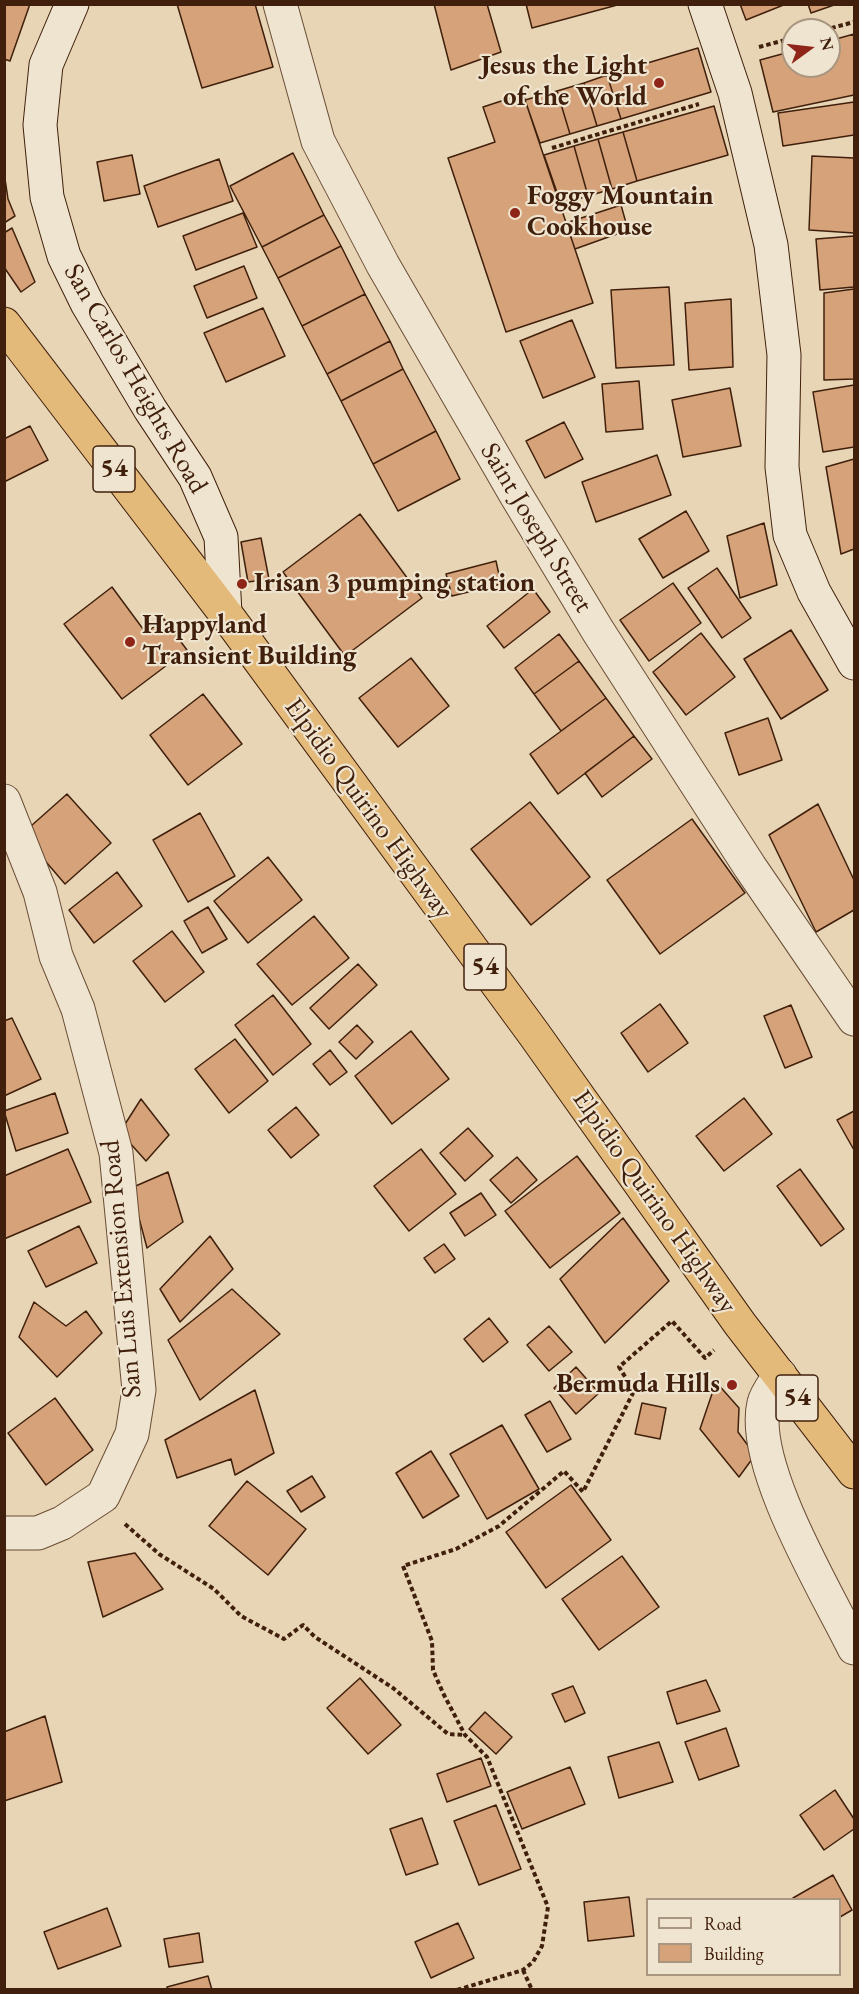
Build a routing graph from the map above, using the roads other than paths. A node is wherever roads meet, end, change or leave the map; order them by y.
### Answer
1 (72, 4) edge
2 (280, 4) edge
3 (705, 4) edge
4 (4, 324) edge
5 (225, 614) junction
6 (855, 663) edge
7 (8, 819) edge
8 (855, 1019) edge
9 (780, 1375) junction
10 (855, 1472) edge
11 (4, 1533) edge
12 (855, 1648) edge

1 - 5 street, San Carlos Heights Road
2 - 8 street, Saint Joseph Street
3 - 6 street
4 - 5 highway, Elpidio Quirino Highway / 54
5 - 9 highway, Elpidio Quirino Highway / 54
7 - 11 street, San Luis Extension Road
9 - 10 highway, Elpidio Quirino Highway / 54
9 - 12 street

